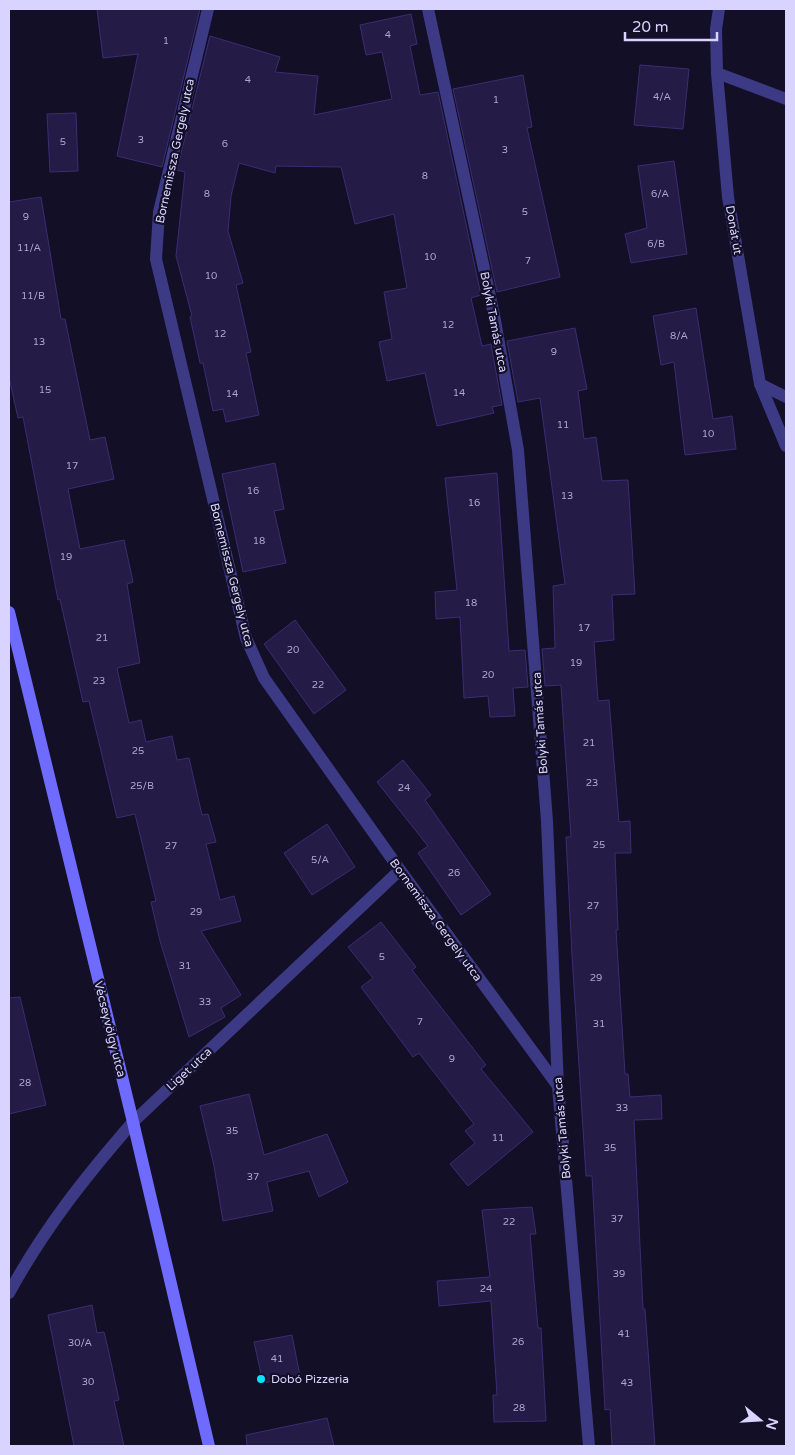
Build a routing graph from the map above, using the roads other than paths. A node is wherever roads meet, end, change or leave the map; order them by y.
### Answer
1 (208, 9) edge
2 (428, 9) edge
3 (719, 9) edge
4 (717, 73) junction
5 (786, 99) edge
6 (760, 384) junction
7 (786, 397) edge
8 (786, 446) edge
9 (9, 612) edge
10 (400, 870) junction
11 (558, 1086) junction
12 (133, 1122) junction
13 (9, 1293) edge
14 (208, 1446) edge
15 (589, 1446) edge

1 - 10 street, Bornemissza Gergely utca
2 - 11 street, Bolyki Tamás utca
3 - 4 street, Donát út
4 - 5 street
4 - 6 street, Donát út
6 - 7 street
6 - 8 street, Donát út
9 - 12 main road, Vécseyvölgy utca
10 - 11 street, Bornemissza Gergely utca
10 - 12 street, Liget utca
11 - 15 street, Bolyki Tamás utca
12 - 13 street, Liget utca
12 - 14 main road, Vécseyvölgy utca

